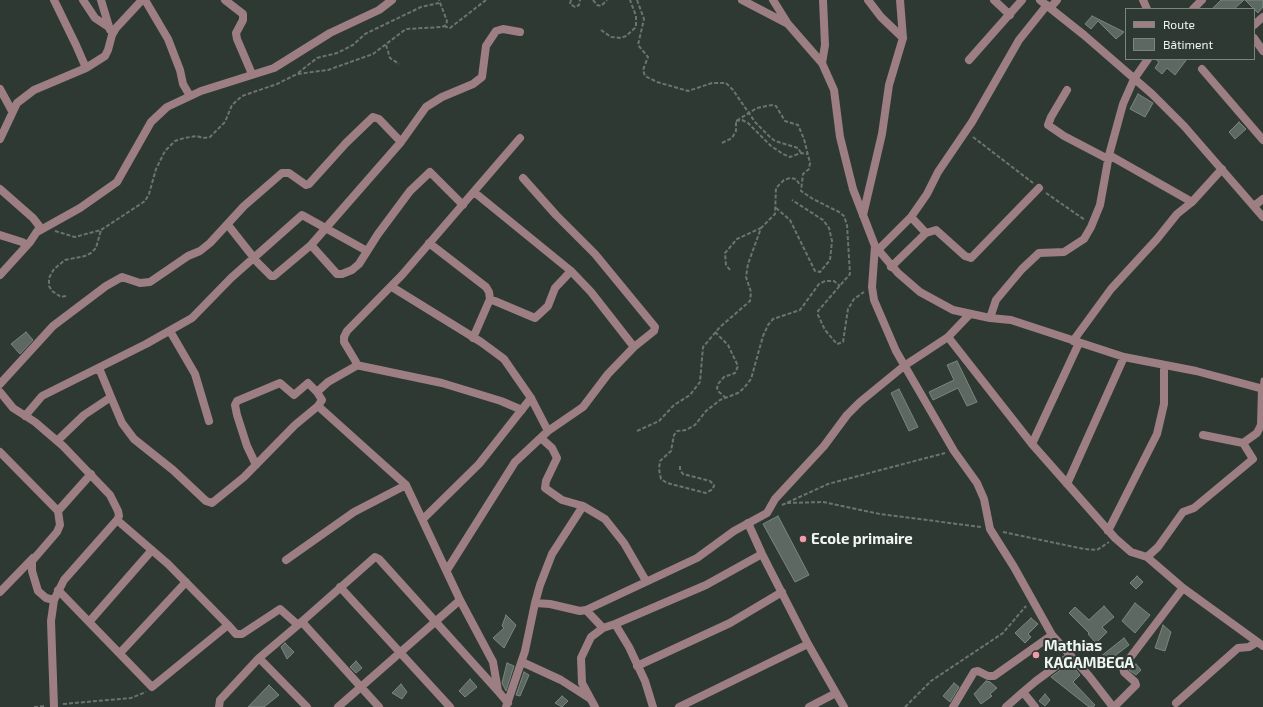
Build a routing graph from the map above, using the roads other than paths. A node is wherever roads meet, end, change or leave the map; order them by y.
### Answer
1 (54, 0) edge
2 (83, 0) edge
3 (101, 0) edge
4 (144, 0) edge
5 (226, 0) edge
6 (392, 0) edge
7 (742, 0) edge
8 (773, 0) edge
9 (823, 0) edge
10 (868, 0) edge
11 (900, 0) edge
12 (994, 0) edge
13 (1022, 0) edge
14 (1057, 0) edge
15 (1202, 0) edge
16 (1045, 4) edge
17 (1194, 8) edge
18 (1010, 15) junction
19 (1263, 17) edge
20 (1255, 23) edge
21 (788, 24) junction
22 (111, 32) junction
23 (520, 32) dead end
24 (903, 38) junction
25 (1255, 39) edge
26 (1263, 51) edge
27 (969, 60) dead end
28 (1147, 60) edge
29 (822, 63) junction
30 (86, 68) junction
31 (1202, 69) dead end
32 (252, 74) junction
33 (1134, 78) junction
34 (1067, 90) dead end
35 (0, 91) edge
36 (190, 96) junction
37 (12, 111) junction
38 (520, 138) dead end
39 (0, 139) edge
40 (1263, 140) edge
41 (401, 142) junction
42 (1108, 157) junction
43 (1222, 169) junction
44 (523, 178) dead end
45 (1039, 188) road end
46 (0, 189) edge
47 (474, 192) junction
48 (1263, 199) edge
49 (1192, 202) junction
50 (463, 205) junction
51 (1254, 206) junction
52 (862, 216) junction
53 (911, 217) junction
54 (1263, 217) edge
55 (228, 225) junction
56 (326, 228) junction
57 (37, 232) junction
58 (926, 232) junction
59 (0, 235) edge
60 (430, 243) junction
61 (27, 245) junction
62 (311, 245) junction
63 (876, 248) junction
64 (367, 251) junction
65 (254, 257) junction
66 (891, 267) junction
67 (571, 271) junction
68 (0, 275) edge
69 (392, 287) junction
70 (490, 299) junction
71 (970, 314) junction
72 (990, 318) junction
73 (170, 331) junction
74 (948, 337) junction
75 (473, 338) junction
76 (1076, 342) junction
77 (634, 347) junction
78 (1124, 357) junction
79 (356, 365) junction
80 (1164, 365) junction
81 (904, 366) junction
82 (99, 368) junction
83 (0, 384) edge
84 (1263, 386) edge
85 (0, 392) edge
86 (317, 392) junction
87 (111, 397) junction
88 (531, 398) junction
89 (318, 406) junction
90 (522, 410) junction
91 (25, 416) junction
92 (209, 421) dead end
93 (548, 431) junction
94 (1203, 435) dead end
95 (541, 438) junction
96 (58, 441) junction
97 (1243, 443) junction
98 (1032, 444) junction
99 (0, 452) edge
100 (256, 465) junction
101 (91, 474) junction
102 (1067, 484) junction
103 (406, 485) junction
104 (583, 506) junction
105 (58, 511) junction
106 (423, 519) junction
107 (117, 520) junction
108 (748, 523) junction
109 (1108, 531) junction
110 (152, 550) junction
111 (762, 554) junction
112 (1147, 557) junction
113 (33, 558) junction
114 (286, 560) dead end
115 (447, 570) junction
116 (646, 581) junction
117 (186, 582) junction
118 (340, 587) junction
119 (1183, 588) junction
120 (58, 590) junction
121 (0, 592) edge
122 (782, 592) junction
123 (54, 600) junction
124 (460, 600) junction
125 (535, 603) junction
126 (586, 610) junction
127 (89, 622) junction
128 (435, 623) junction
129 (300, 624) junction
130 (615, 624) junction
131 (228, 625) junction
132 (603, 628) junction
133 (1052, 635) junction
134 (808, 644) junction
135 (1260, 644) edge
136 (401, 652) junction
137 (120, 653) junction
138 (1070, 656) junction
139 (259, 658) junction
140 (522, 662) junction
141 (638, 666) junction
142 (362, 686) junction
143 (498, 691) junction
144 (1023, 692) junction
145 (836, 693) junction
146 (590, 698) junction
147 (1176, 703) dead end
148 (507, 705) edge
149 (54, 706) edge
150 (219, 707) edge
151 (307, 707) edge
152 (338, 707) edge
153 (379, 707) edge
154 (450, 707) edge
155 (595, 707) edge
156 (653, 707) edge
157 (679, 707) edge
158 (809, 707) edge
159 (844, 707) edge
160 (953, 707) edge
161 (1006, 707) edge
162 (1035, 707) edge
163 (1114, 707) edge

1 - 30 street
2 - 22 street
3 - 22 street
4 - 22 street
4 - 36 street
5 - 32 street
6 - 32 street
7 - 21 street
8 - 21 street
9 - 29 street
10 - 24 street
11 - 24 street
12 - 18 street
13 - 18 street
14 - 16 street
15 - 17 street
16 - 33 street
16 - 53 street
18 - 27 street
19 - 20 street
21 - 29 street
22 - 30 street
23 - 41 street
24 - 52 street
25 - 26 street
28 - 33 street
29 - 52 street
30 - 37 street
31 - 40 street
32 - 36 street
33 - 42 street
33 - 43 street
34 - 42 street
35 - 37 street
36 - 57 street
37 - 39 street
38 - 47 street
41 - 55 street
41 - 56 street
42 - 49 street
42 - 72 street
43 - 49 street
43 - 51 street
44 - 77 street
45 - 58 street
46 - 57 street
47 - 50 street
47 - 67 street
48 - 51 street
49 - 76 street
50 - 60 street
50 - 64 street
51 - 54 street
52 - 63 street
53 - 58 street
53 - 63 street
55 - 65 street
55 - 83 street
56 - 62 street
56 - 64 street
56 - 65 street
57 - 61 street
58 - 66 street
59 - 61 street
60 - 69 street
60 - 70 street
61 - 68 street
62 - 64 street
62 - 65 street
63 - 66 street
63 - 81 street
65 - 73 street
66 - 71 street
67 - 70 street
67 - 77 street
69 - 75 street
69 - 79 street
70 - 75 street
71 - 72 street
71 - 74 street
72 - 76 street
73 - 82 street
73 - 92 street
74 - 81 street
74 - 98 street
75 - 88 street
76 - 78 street
76 - 98 street
77 - 93 street
78 - 80 street
78 - 102 street
79 - 86 street
79 - 90 street
80 - 84 street
80 - 109 street
81 - 108 street
81 - 133 street
82 - 87 street
82 - 91 street
84 - 97 street
85 - 91 street
86 - 89 street
86 - 100 street
87 - 96 street
87 - 100 street
88 - 90 street
88 - 93 street
89 - 100 street
89 - 103 street
90 - 106 street
91 - 96 street
93 - 95 street
94 - 97 street
95 - 104 street
95 - 115 street
96 - 101 street
97 - 112 street
98 - 102 street
99 - 105 street
101 - 105 street
101 - 107 street
102 - 109 street
103 - 106 street
103 - 114 street
104 - 116 street
104 - 125 street
105 - 113 street
106 - 115 street
107 - 110 street
107 - 120 street
108 - 111 street
108 - 116 street
109 - 112 street
110 - 117 street
110 - 127 street
111 - 122 street
111 - 130 street
112 - 119 street
113 - 121 street
113 - 123 street
115 - 124 street
116 - 126 street
117 - 131 street
117 - 137 street
118 - 128 street
118 - 129 street
118 - 136 street
119 - 135 street
119 - 163 street
120 - 123 street
120 - 127 street
122 - 134 street
122 - 141 street
123 - 149 street
124 - 128 street
124 - 143 street
125 - 126 street
125 - 140 street
126 - 132 street
127 - 137 street
128 - 136 street
128 - 143 street
129 - 131 street
129 - 139 street
129 - 142 street
130 - 132 street
130 - 141 street
131 - 137 street
132 - 146 street
133 - 138 street
133 - 160 street
134 - 145 street
134 - 157 street
135 - 147 street
136 - 142 street
136 - 154 street
138 - 144 street
138 - 163 street
139 - 150 street
139 - 151 street
140 - 146 street
140 - 148 street
141 - 156 street
142 - 152 street
142 - 153 street
143 - 148 street
144 - 161 street
144 - 162 street
145 - 158 street
145 - 159 street
146 - 155 street

